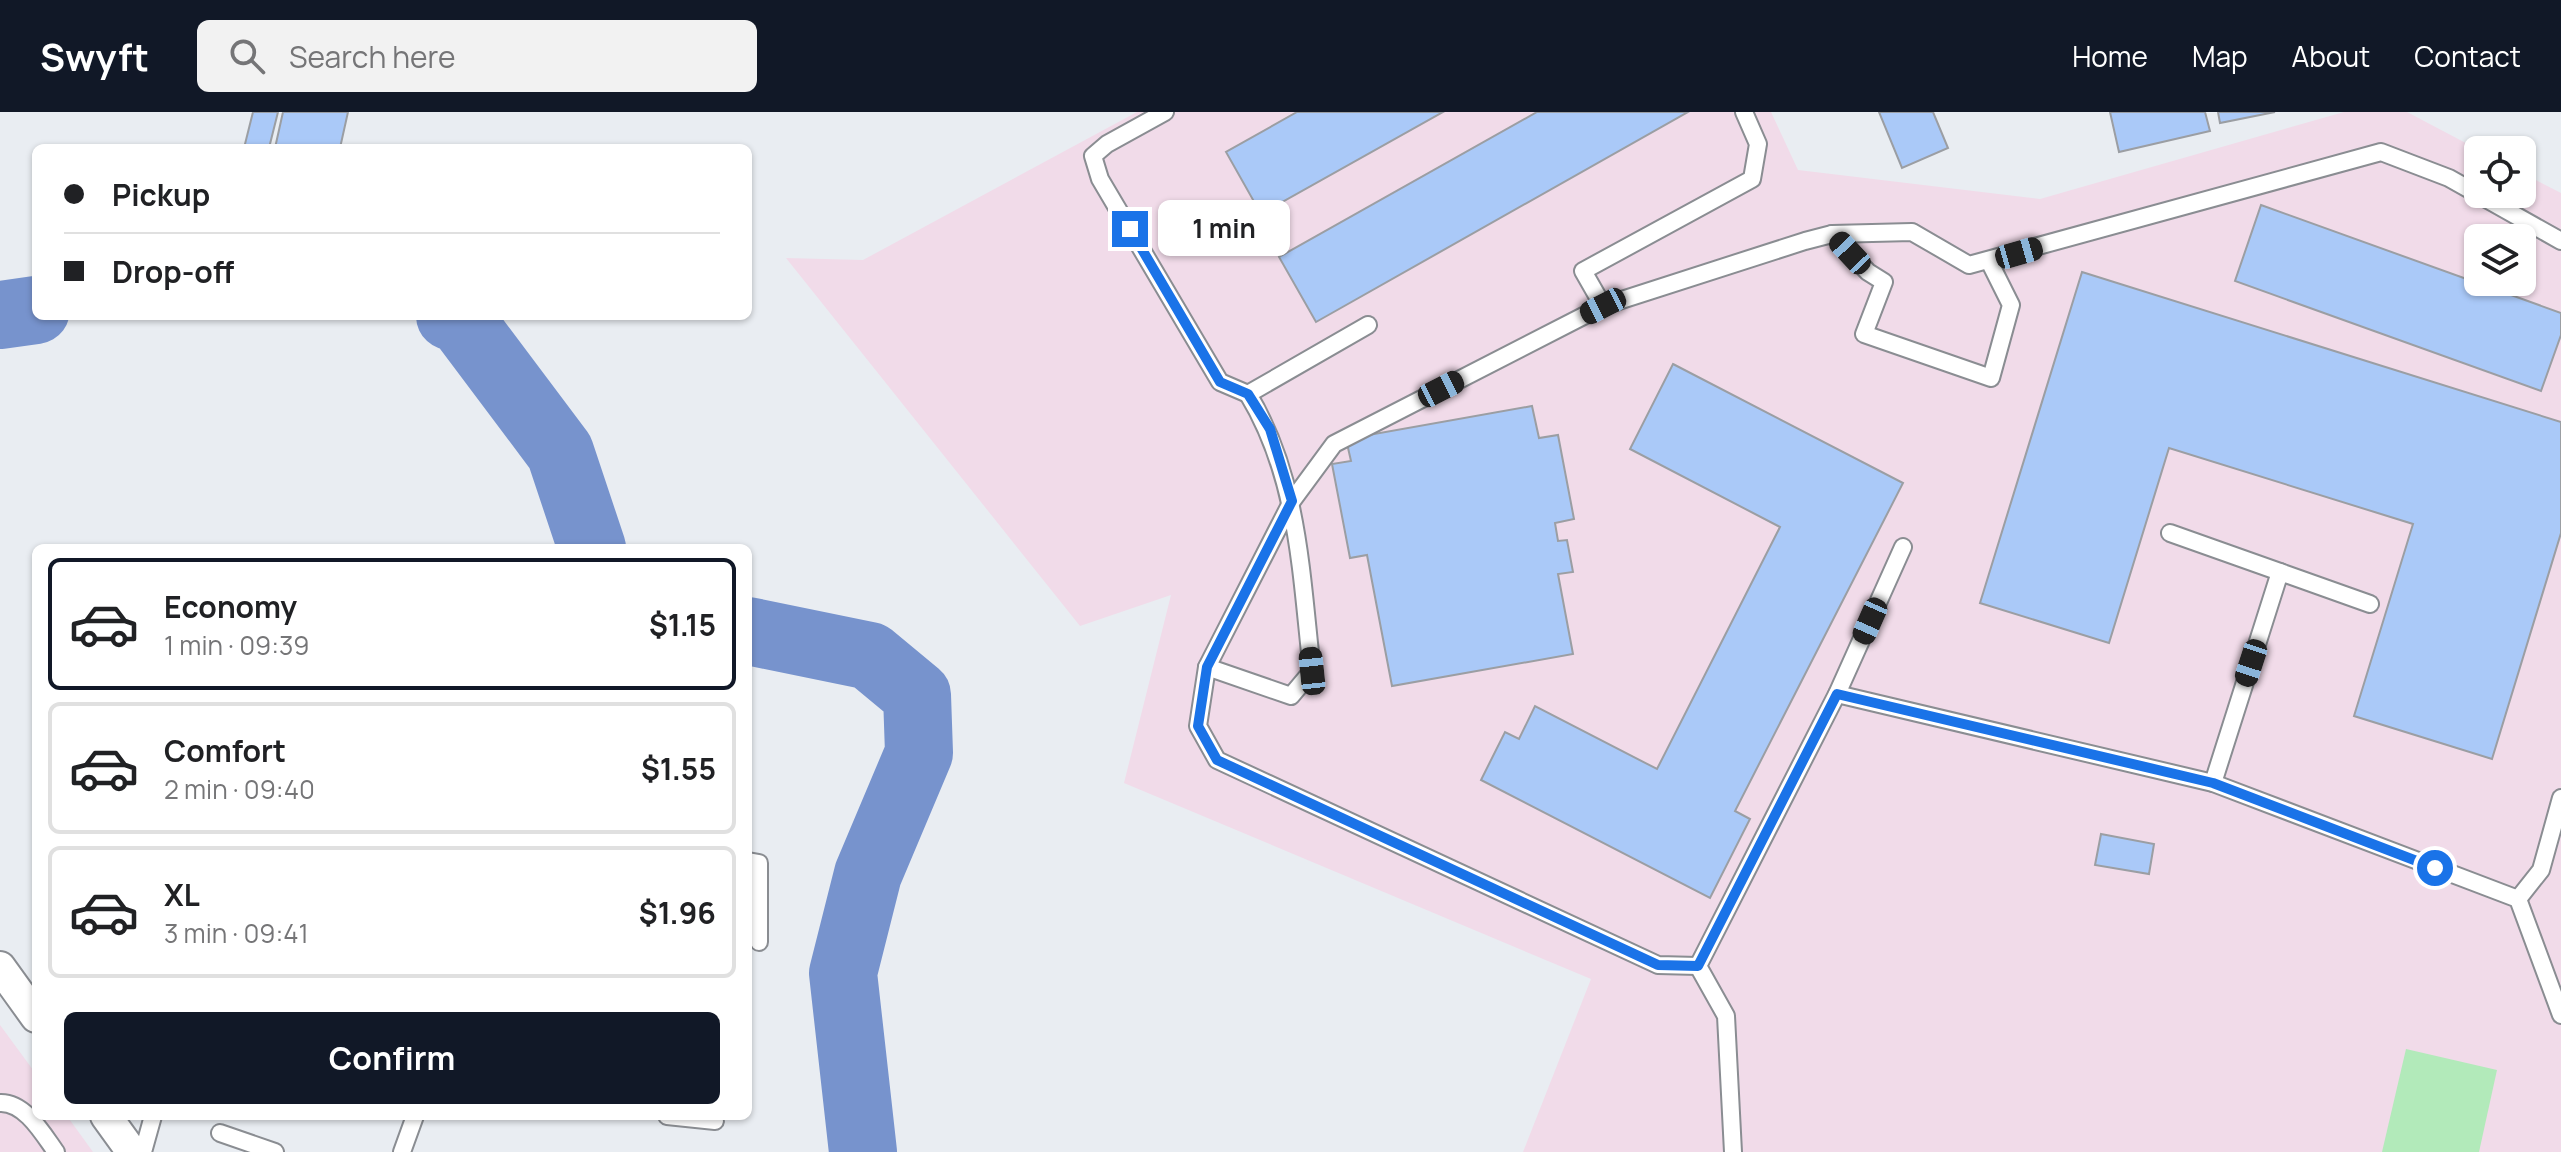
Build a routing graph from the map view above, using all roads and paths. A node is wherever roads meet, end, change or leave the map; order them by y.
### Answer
1 (1165, 112) edge
2 (1744, 112) edge
3 (1832, 234) junction
4 (2561, 241) edge
5 (1989, 261) junction
6 (1603, 306) junction
7 (1368, 325) dead end
8 (1248, 394) junction
9 (1292, 501) junction
10 (2170, 533) dead end
11 (1903, 547) dead end
12 (2280, 572) junction
13 (2370, 604) dead end
14 (1207, 667) junction
15 (1837, 694) junction
16 (2213, 783) junction
17 (2561, 798) edge
18 (752, 862) edge
19 (2518, 899) junction
20 (759, 942) dead end
21 (1698, 966) junction
22 (0, 967) edge
23 (2560, 1009) edge
24 (32, 1011) edge
25 (0, 1103) edge
26 (32, 1119) edge
27 (33, 1120) edge
28 (109, 1120) edge
29 (152, 1120) edge
30 (414, 1120) edge
31 (705, 1120) edge
32 (715, 1121) dead end
33 (220, 1133) dead end
34 (56, 1152) edge
35 (132, 1152) edge
36 (143, 1152) edge
37 (275, 1152) edge
38 (402, 1152) edge
39 (1733, 1152) edge

1 - 8 lane
2 - 6 lane
3 - 5 lane
3 - 5 lane
3 - 6 lane
4 - 5 lane
6 - 9 lane
7 - 8 lane
8 - 9 lane
9 - 14 lane
9 - 14 lane
10 - 12 lane
11 - 15 lane
12 - 13 lane
12 - 16 lane
14 - 21 lane
15 - 16 lane
15 - 21 lane
16 - 19 lane
17 - 19 lane
18 - 20 lane
19 - 23 lane
21 - 39 lane
22 - 24 street
25 - 26 lane
27 - 34 lane
28 - 35 street
29 - 36 lane
30 - 38 lane
31 - 32 lane
33 - 37 lane

